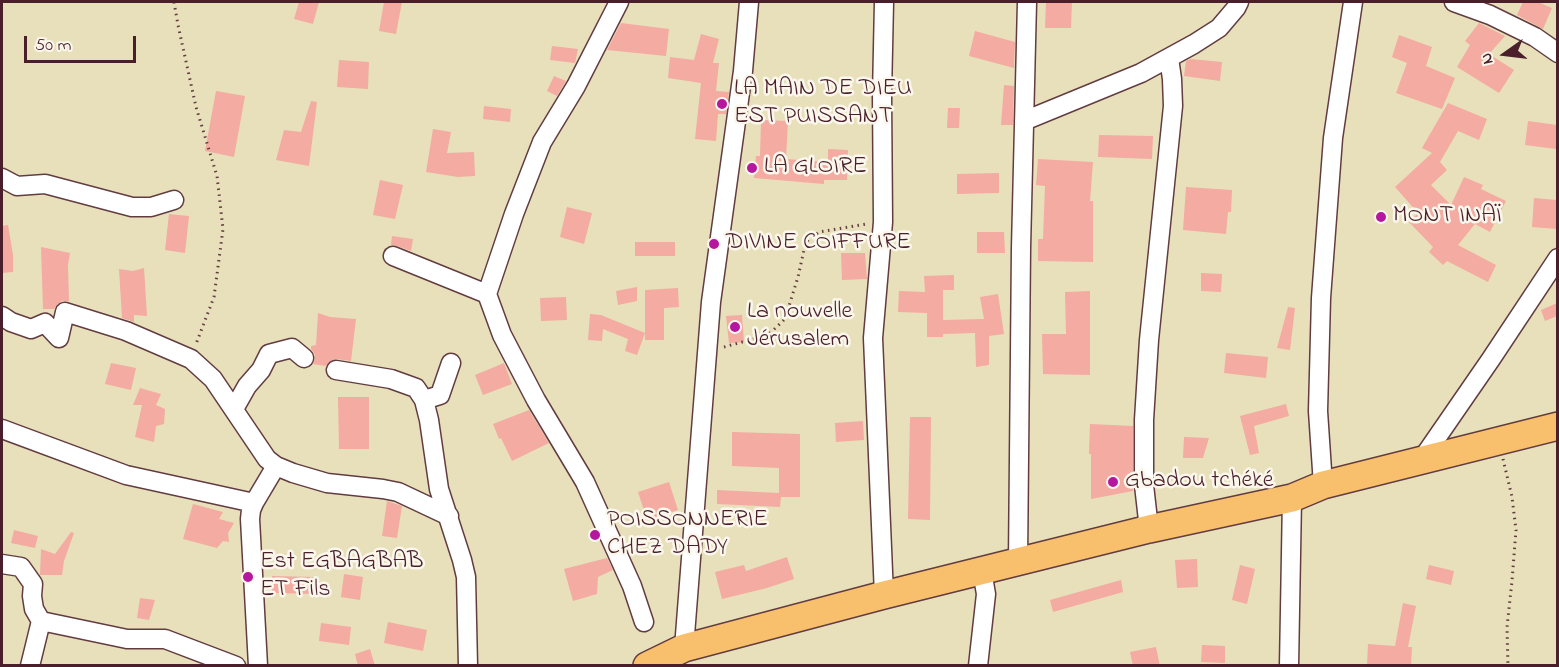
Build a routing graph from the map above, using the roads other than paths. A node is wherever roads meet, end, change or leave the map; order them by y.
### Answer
1 (619, 2) edge
2 (749, 2) edge
3 (884, 2) edge
4 (1027, 2) edge
5 (1239, 2) edge
6 (1353, 2) edge
7 (1454, 2) edge
8 (1557, 53) edge
9 (1169, 58) junction
10 (1024, 121) junction
11 (2, 178) edge
12 (174, 200) dead end
13 (393, 256) dead end
14 (1557, 258) edge
15 (487, 294) junction
16 (2, 316) edge
17 (304, 358) dead end
18 (451, 363) dead end
19 (336, 370) dead end
20 (424, 400) junction
21 (234, 409) junction
22 (1557, 426) edge
23 (2, 429) edge
24 (1422, 459) junction
25 (276, 466) junction
26 (1323, 485) junction
27 (1292, 498) junction
28 (254, 503) junction
29 (449, 516) junction
30 (1149, 529) junction
31 (1018, 562) junction
32 (2, 564) edge
33 (982, 571) junction
34 (884, 595) junction
35 (41, 621) junction
36 (644, 622) dead end
37 (684, 648) junction
38 (30, 666) edge
39 (236, 666) edge
40 (258, 666) edge
41 (468, 666) edge
42 (647, 666) edge
43 (978, 666) edge
44 (1289, 666) edge

1 - 15 street
2 - 37 street
3 - 34 street
4 - 10 street
5 - 9 street
6 - 26 street
7 - 8 street
9 - 10 street
9 - 30 street
10 - 31 street
11 - 12 street
13 - 15 street
14 - 24 street
15 - 36 street
16 - 21 street
17 - 21 street
18 - 20 street
19 - 20 street
20 - 29 street
21 - 25 street
22 - 24 highway
23 - 28 street
24 - 26 highway
25 - 28 street
25 - 29 street
26 - 27 highway
27 - 30 highway
27 - 44 street
28 - 40 street
29 - 41 street
30 - 31 highway
31 - 33 highway
32 - 35 street
33 - 34 highway
33 - 43 street
34 - 37 highway
35 - 38 street
35 - 39 street
37 - 42 highway

